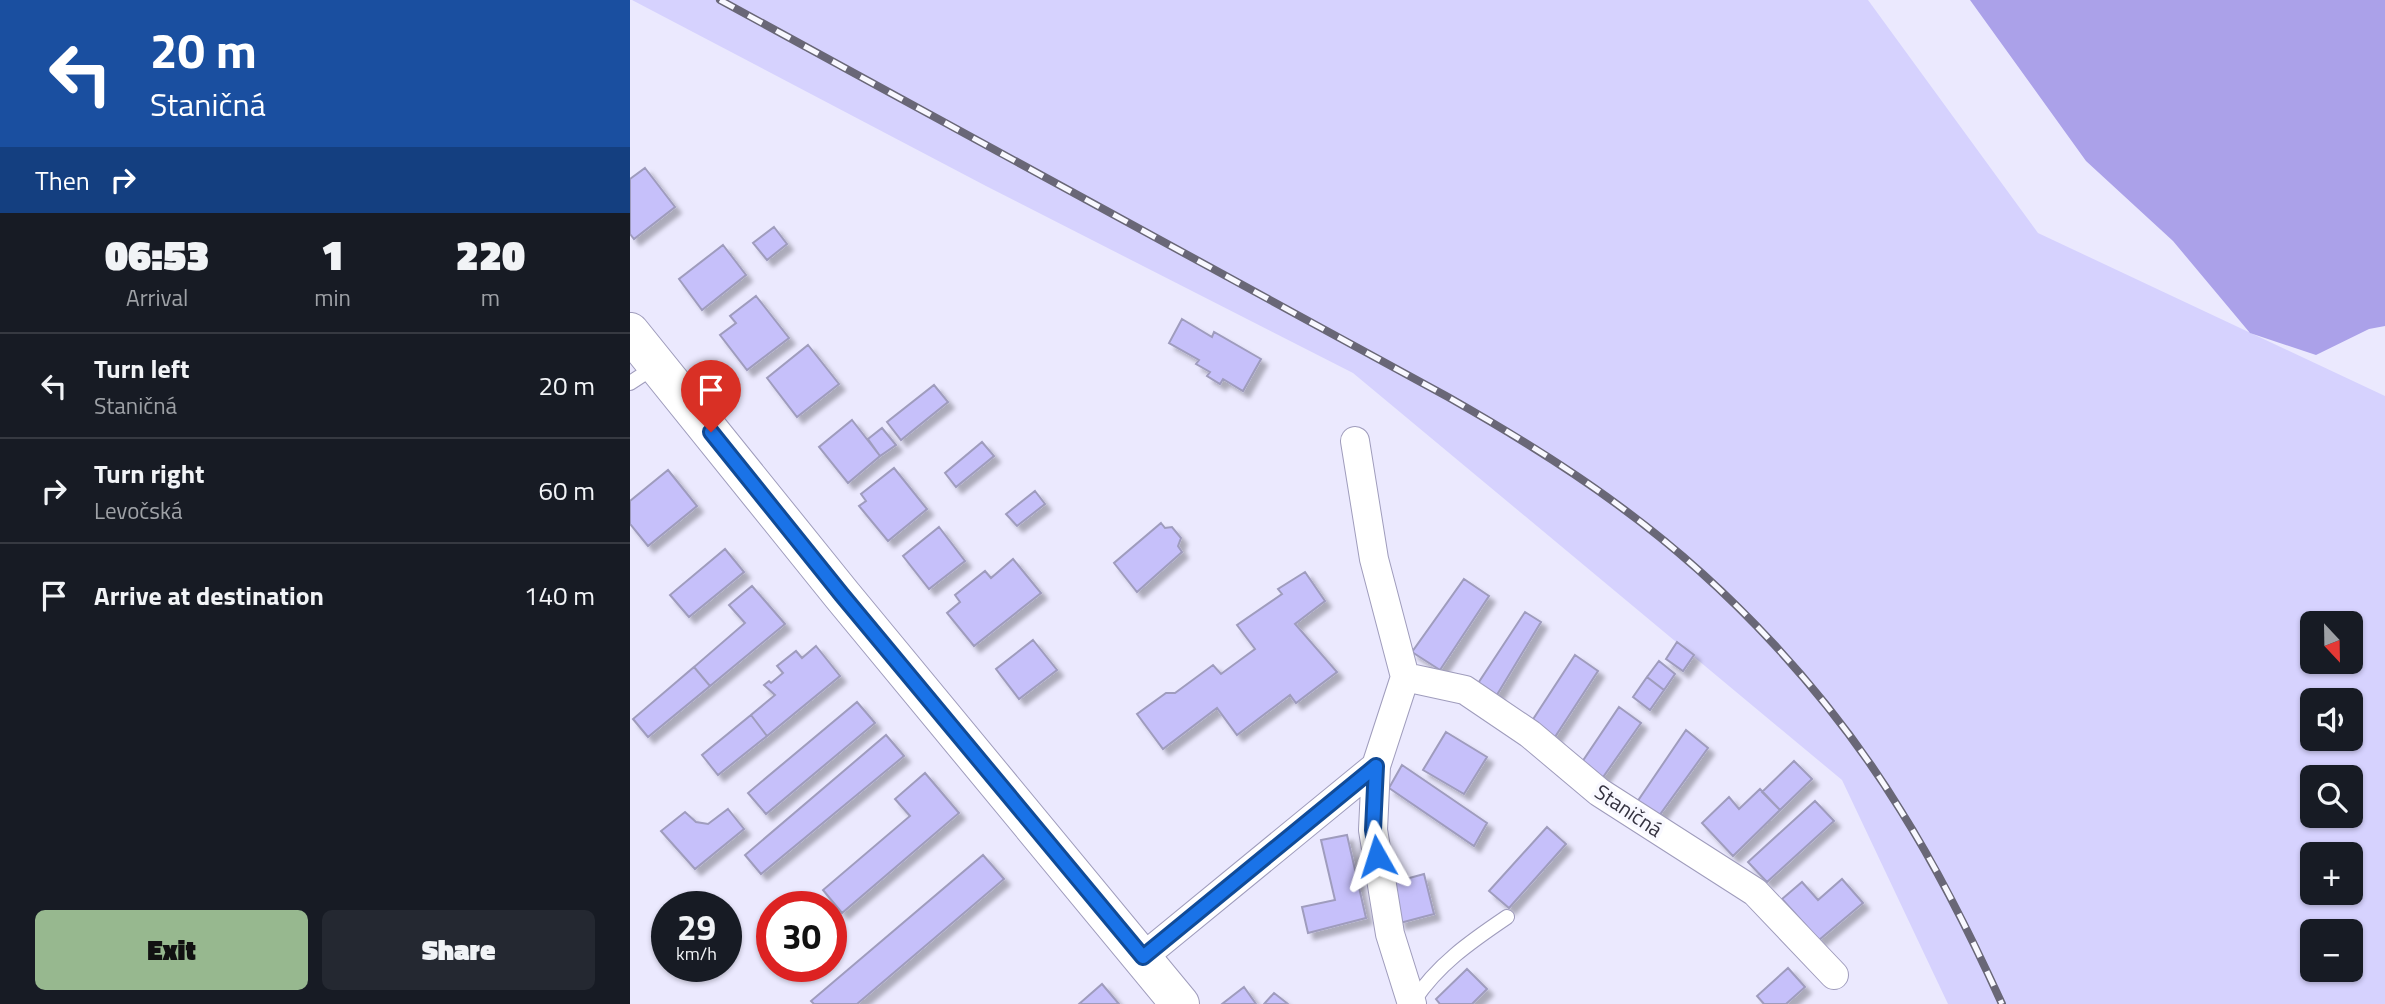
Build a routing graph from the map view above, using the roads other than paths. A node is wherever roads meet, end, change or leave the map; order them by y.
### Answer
1 (630, 332) edge
2 (644, 374) edge
3 (1355, 441) dead end
4 (1405, 677) junction
5 (1376, 766) junction
6 (1507, 917) dead end
7 (1143, 957) junction
8 (1834, 975) dead end
9 (1180, 1004) edge
10 (1412, 1004) edge

1 - 2 main road
2 - 7 main road
3 - 4 street
4 - 5 street
4 - 8 street, Staničná
5 - 7 street
5 - 10 street
6 - 10 lane
7 - 9 main road

